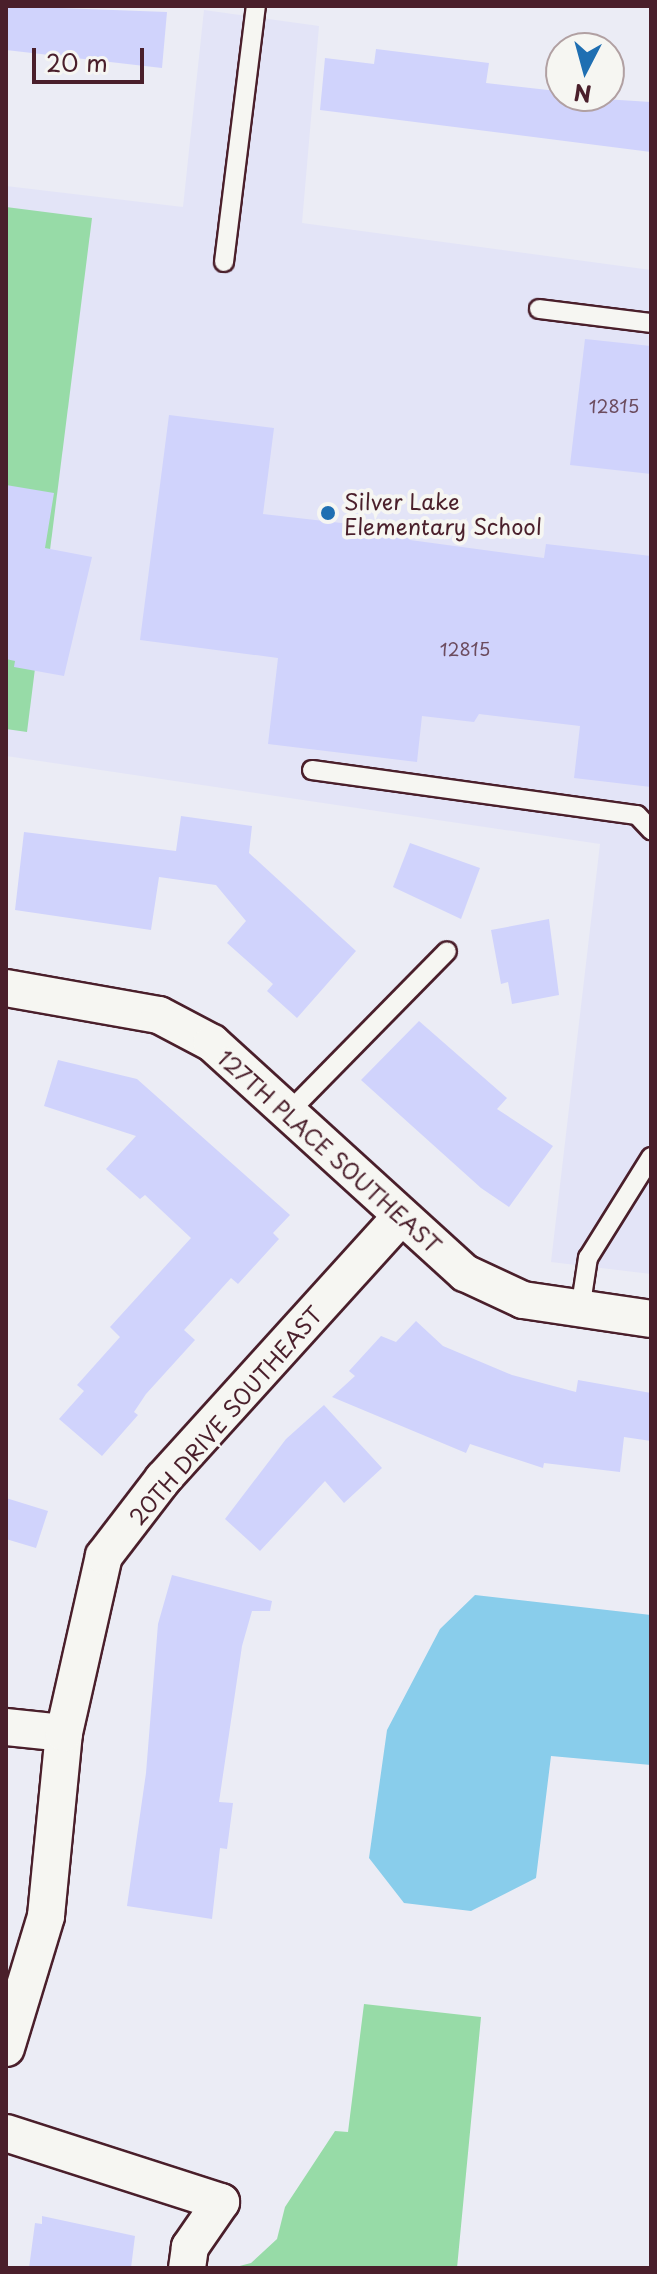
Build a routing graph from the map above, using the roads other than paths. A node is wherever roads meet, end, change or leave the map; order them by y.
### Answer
1 (256, 6) edge
2 (224, 262) dead end
3 (539, 309) dead end
4 (651, 323) edge
5 (312, 770) dead end
6 (651, 830) edge
7 (447, 951) dead end
8 (6, 988) edge
9 (287, 1114) junction
10 (651, 1157) edge
11 (400, 1218) junction
12 (580, 1310) junction
13 (651, 1319) edge
14 (6, 1727) edge
15 (64, 1733) junction
16 (6, 2048) edge
17 (6, 2133) edge
18 (187, 2268) edge

1 - 2 lane
3 - 4 lane
5 - 6 lane
7 - 9 lane
8 - 9 street, 127TH PLACE SOUTHEAST
9 - 11 street, 127TH PLACE SOUTHEAST
10 - 12 lane
11 - 12 street, 127TH PLACE SOUTHEAST
11 - 15 street, 20TH DRIVE SOUTHEAST
12 - 13 street, 127TH PLACE SOUTHEAST
14 - 15 street
15 - 16 street, 20TH DRIVE SOUTHEAST
17 - 18 street

